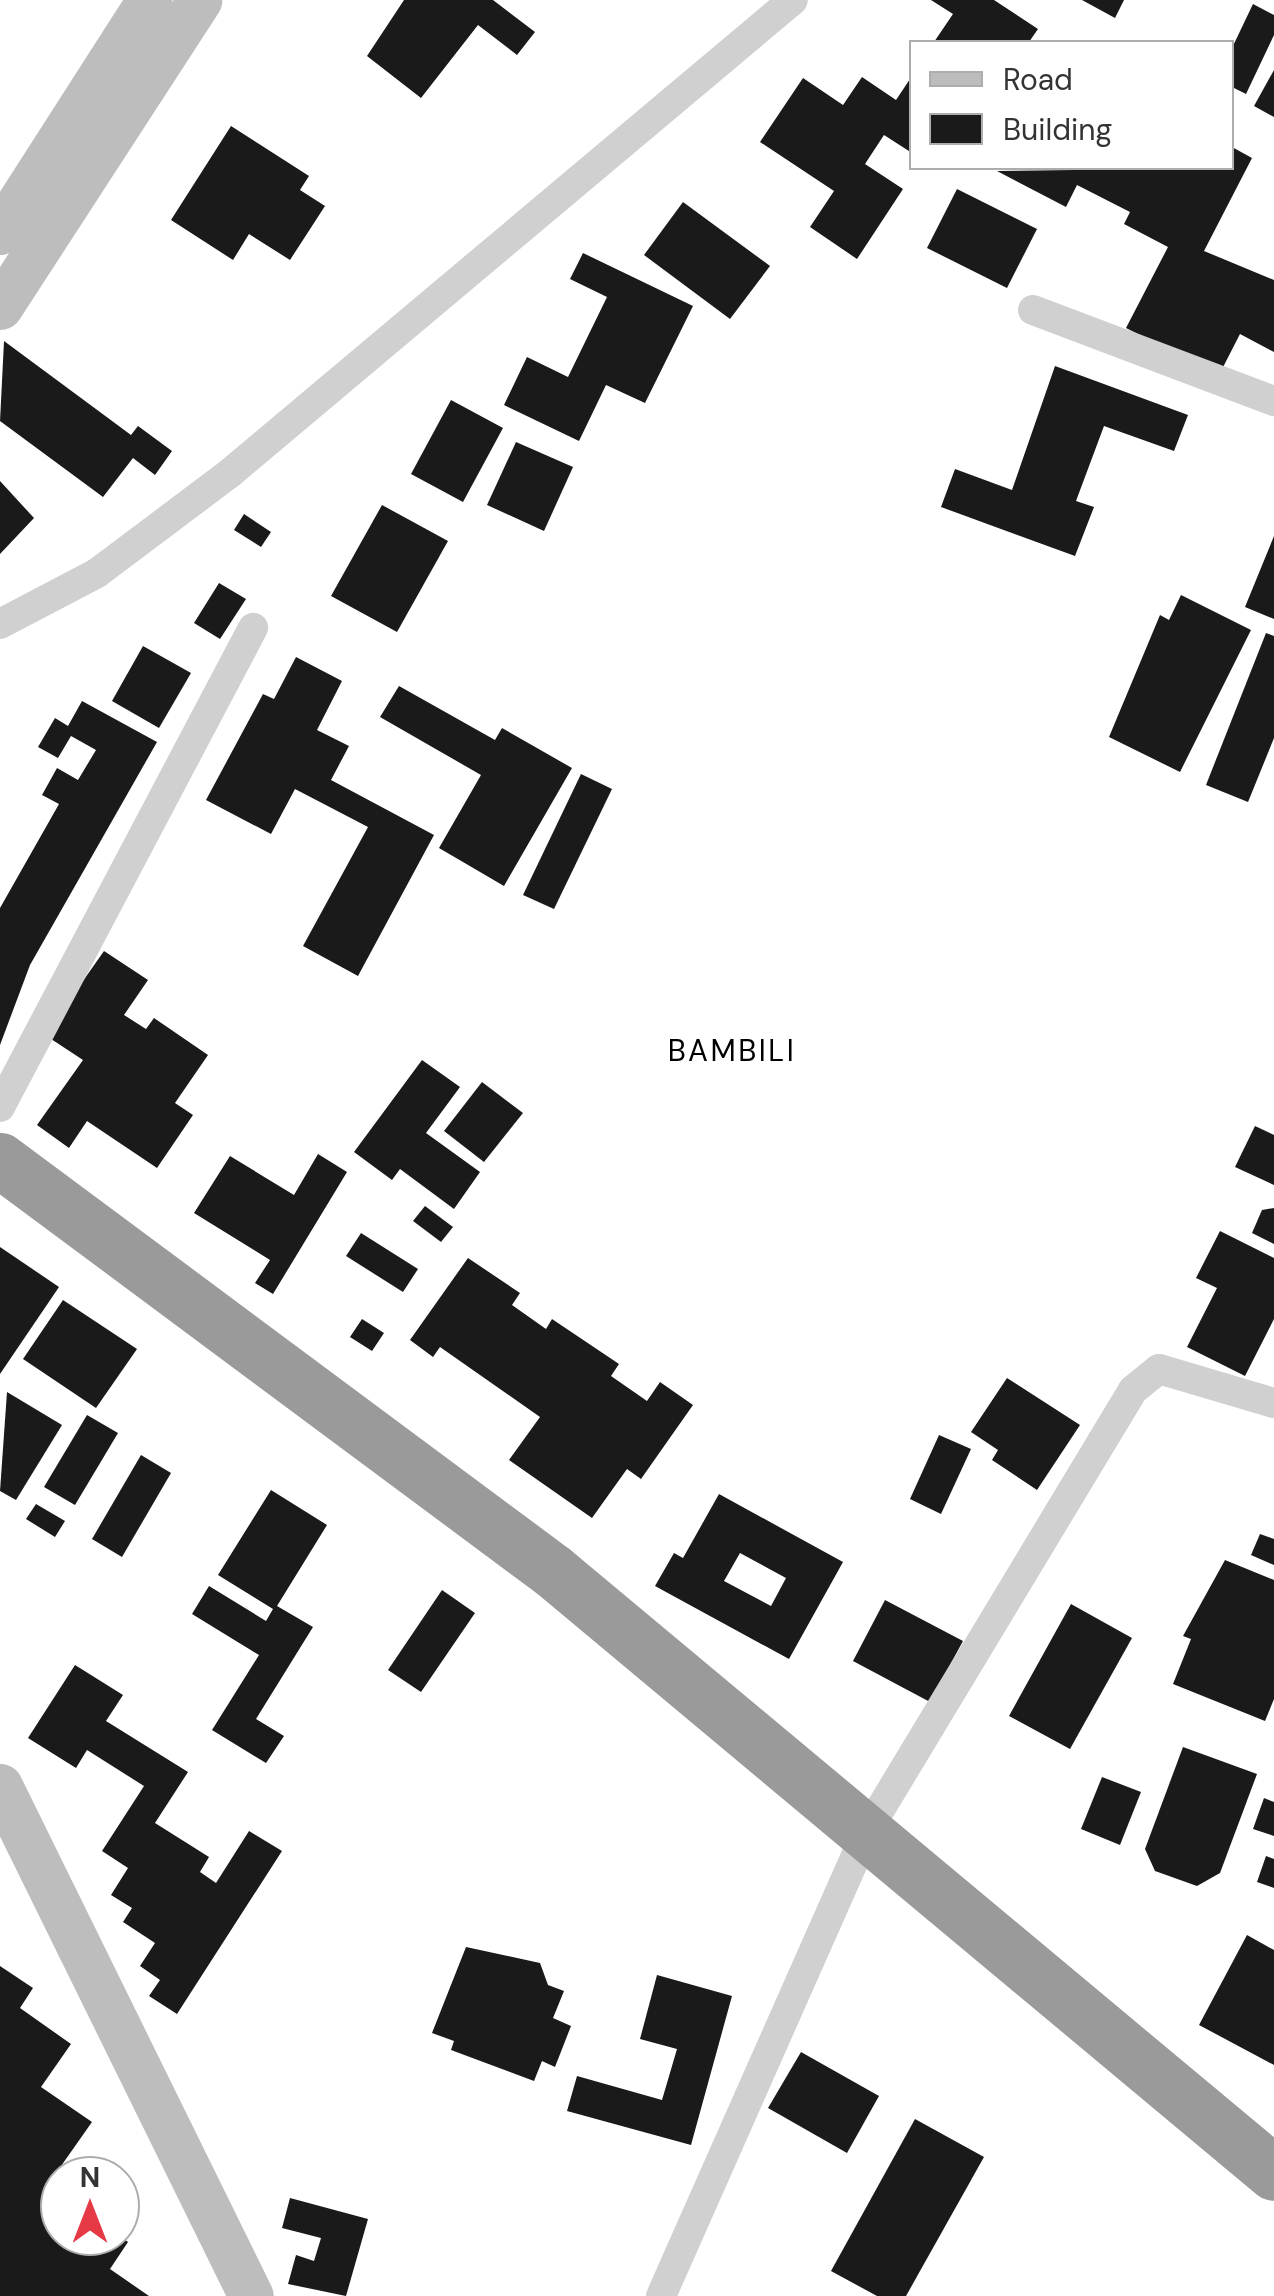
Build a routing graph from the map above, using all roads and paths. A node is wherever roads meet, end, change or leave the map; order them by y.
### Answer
1 (150, 0) edge
2 (200, 0) edge
3 (793, 0) edge
4 (0, 232) edge
5 (0, 306) edge
6 (1032, 310) dead end
7 (1274, 401) edge
8 (0, 624) edge
9 (253, 628) dead end
10 (0, 1107) edge
11 (0, 1160) edge
12 (1274, 1403) edge
13 (0, 1786) edge
14 (867, 1831) junction
15 (1274, 2173) edge
16 (251, 2296) edge
17 (661, 2296) edge

1 - 4 street
2 - 5 street
3 - 8 street
6 - 7 street
9 - 10 street
11 - 14 highway
12 - 14 street
13 - 16 street
14 - 15 highway
14 - 17 street

